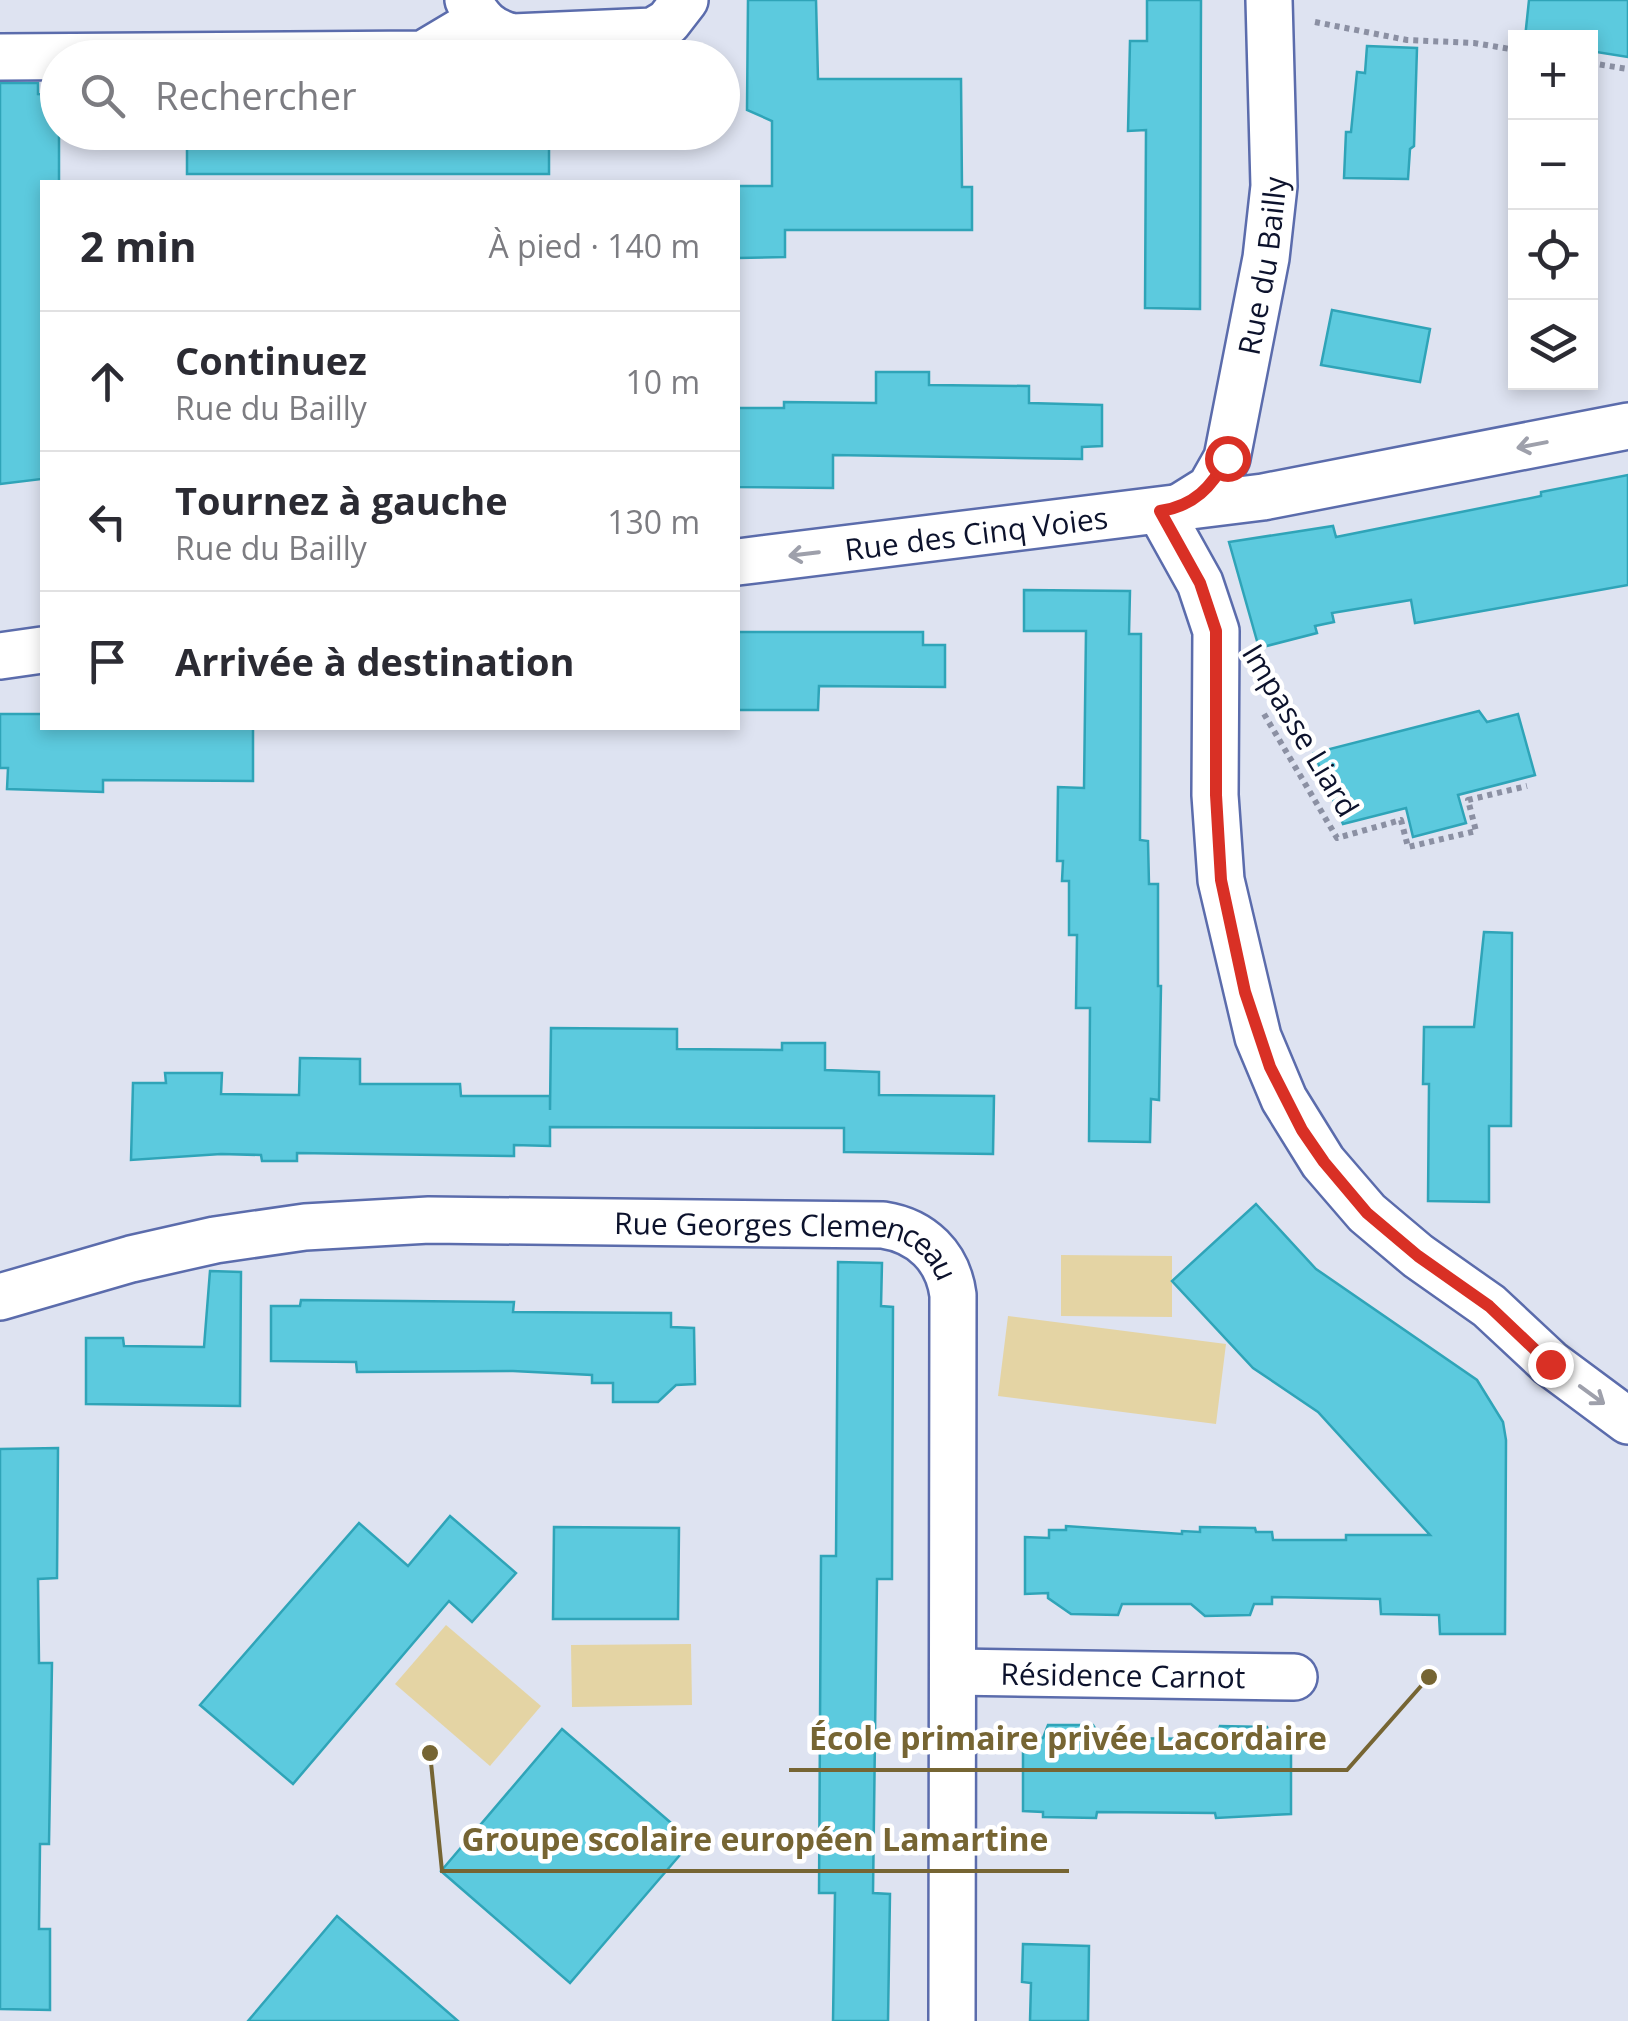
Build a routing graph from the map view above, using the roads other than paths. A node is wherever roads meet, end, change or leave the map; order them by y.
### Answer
1 (685, 0) edge
2 (1269, 7) edge
3 (474, 10) edge
4 (439, 40) edge
5 (0, 57) edge
6 (40, 57) edge
7 (1628, 426) edge
8 (1169, 510) junction
9 (740, 562) edge
10 (40, 650) edge
11 (0, 656) edge
12 (0, 1297) edge
13 (1628, 1421) edge
14 (953, 1672) junction
15 (1294, 1677) dead end
16 (952, 2021) edge

1 - 3 street
2 - 8 street, Rue du Bailly
3 - 4 street
5 - 6 street
7 -> 8 street, Rue des Cinq Voies
8 -> 9 street, Rue des Cinq Voies
8 -> 13 street
10 - 11 street
12 - 14 street, Rue Georges Clemenceau
14 - 15 street, Résidence Carnot
14 - 16 street, Rue Georges Clemenceau

